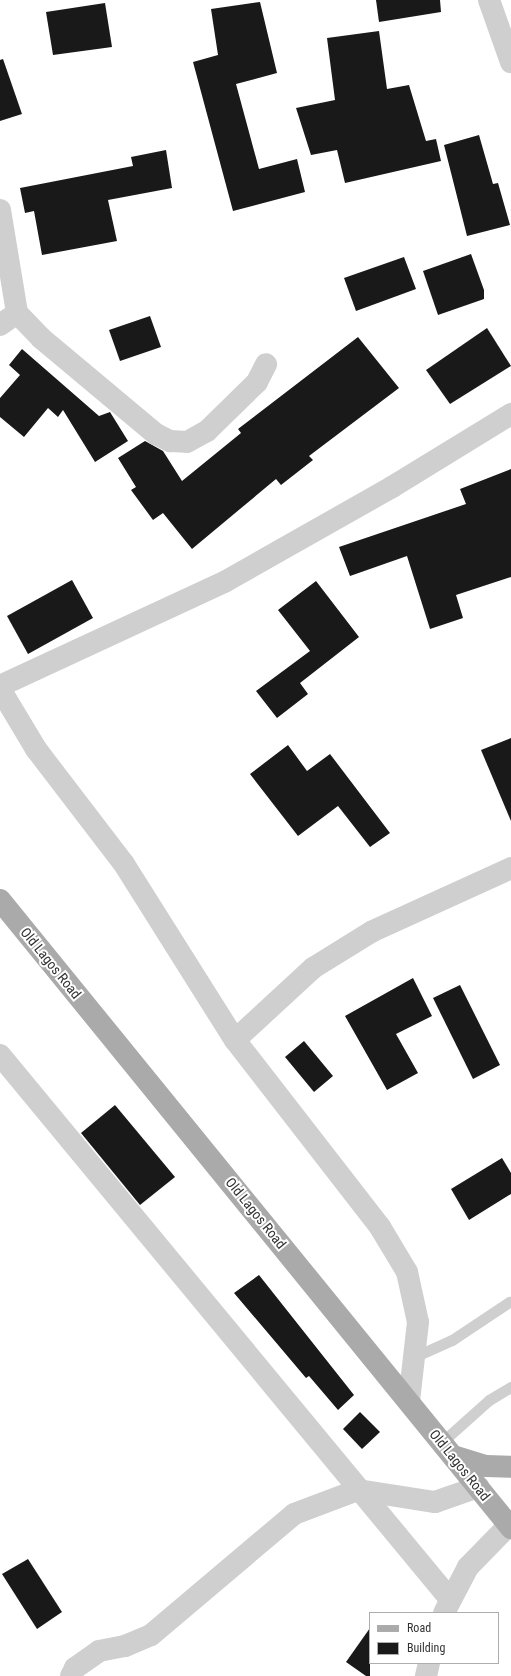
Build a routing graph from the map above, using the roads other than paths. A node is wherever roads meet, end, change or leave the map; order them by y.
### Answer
1 (489, 0) edge
2 (511, 62) edge
3 (0, 210) edge
4 (8, 319) edge
5 (266, 364) dead end
6 (511, 414) edge
7 (0, 686) edge
8 (0, 689) edge
9 (6, 715) edge
10 (511, 868) edge
11 (0, 900) edge
12 (235, 1040) junction
13 (0, 1055) edge
14 (510, 1302) edge
15 (414, 1357) junction
16 (511, 1388) edge
17 (408, 1401) junction
18 (448, 1449) junction
19 (511, 1467) edge
20 (478, 1487) junction
21 (358, 1490) junction
22 (510, 1525) edge
23 (446, 1606) edge
24 (429, 1664) edge
25 (71, 1676) edge
26 (426, 1676) edge

1 - 2 street
3 - 4 street
4 - 5 street
6 - 7 street
8 - 9 street
9 - 12 street
10 - 12 street
11 - 17 main road, Old Lagos Road
12 - 15 street
13 - 21 street
14 - 15 lane
15 - 17 street
16 - 18 lane
17 - 18 main road, Old Lagos Road
18 - 19 main road
18 - 20 main road, Old Lagos Road
20 - 21 street
20 - 22 main road, Old Lagos Road
21 - 23 street
21 - 25 street
22 - 23 street
24 - 26 street

